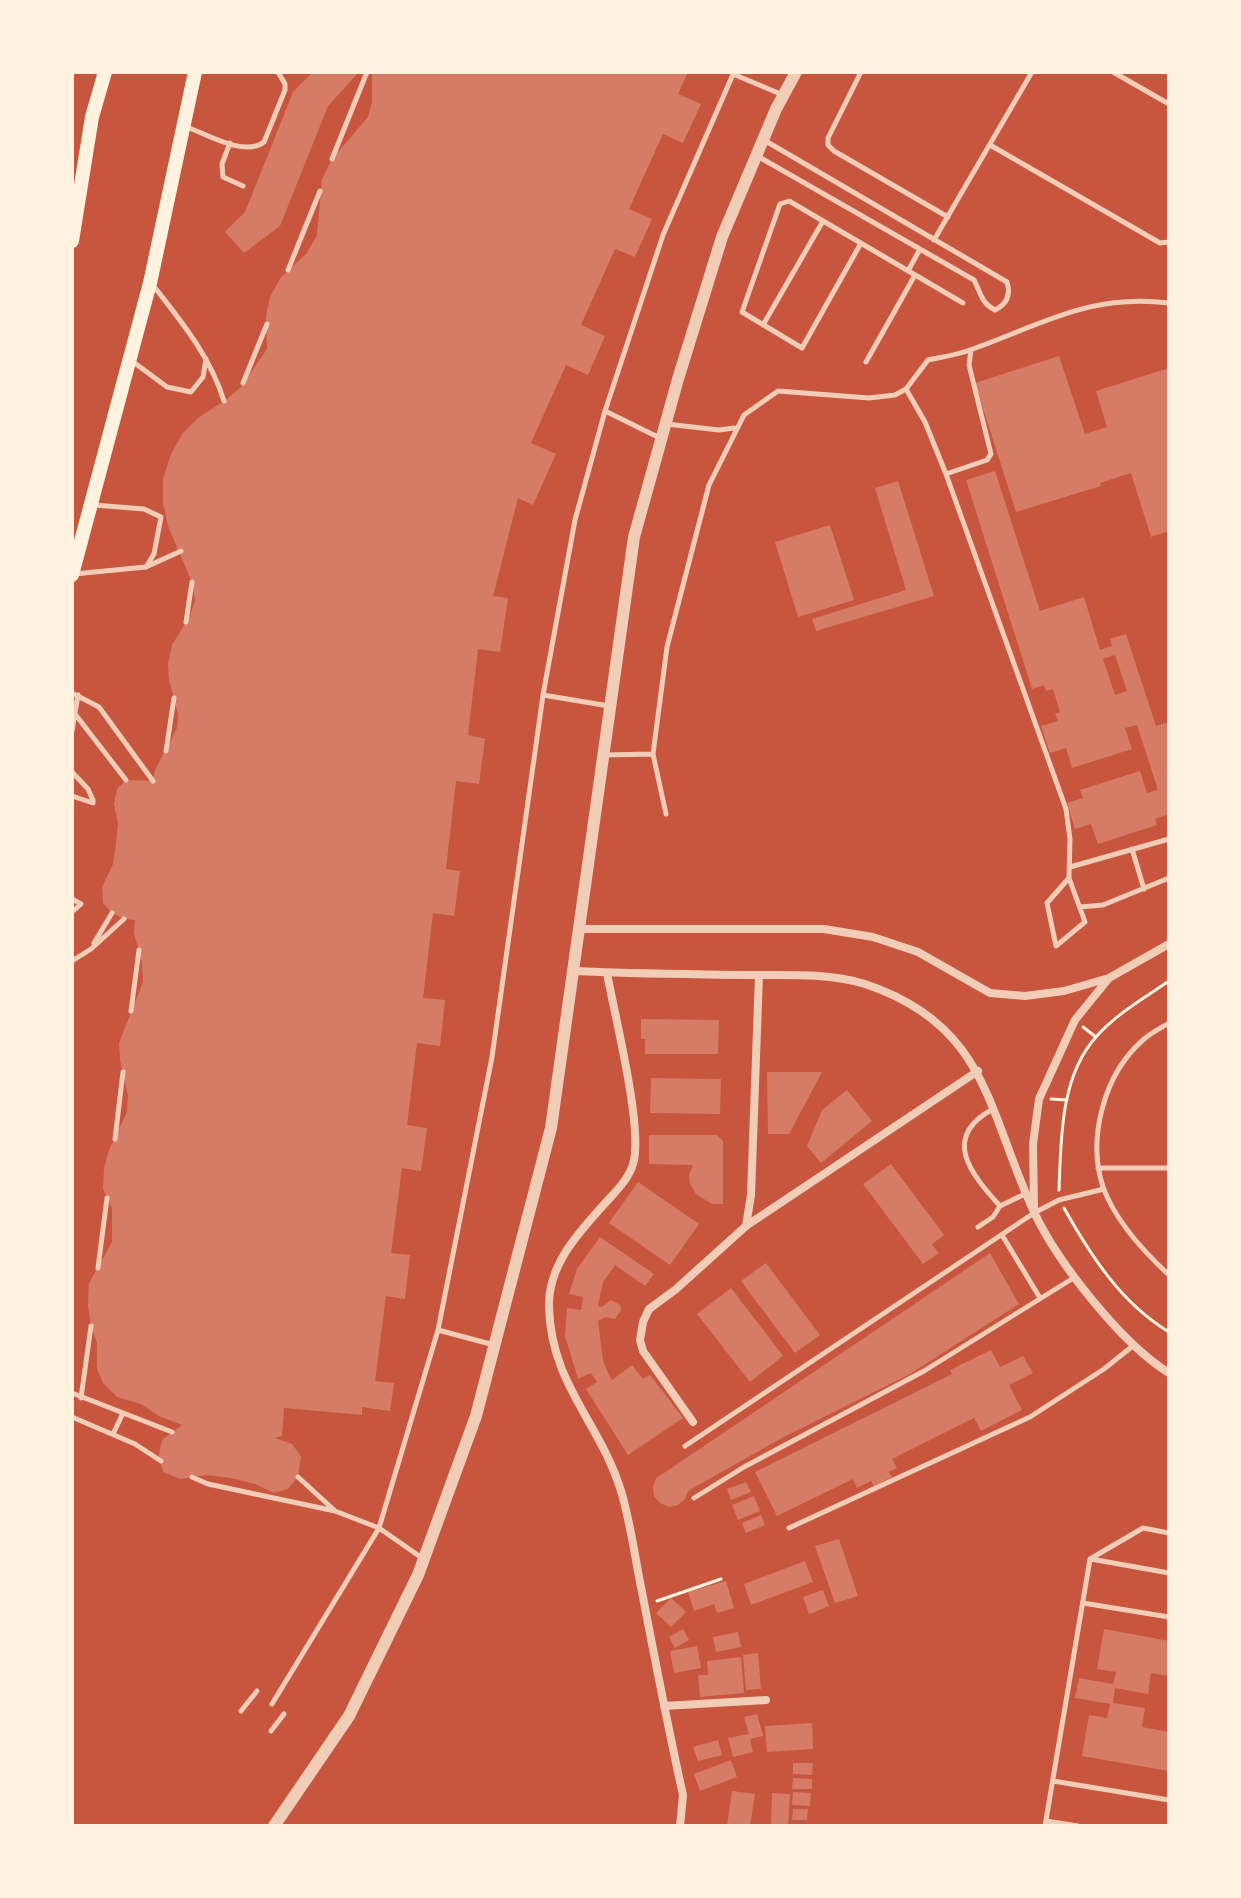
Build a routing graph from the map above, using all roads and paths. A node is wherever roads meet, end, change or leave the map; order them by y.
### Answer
1 (105, 72) edge
2 (195, 72) edge
3 (278, 72) edge
4 (367, 72) edge
5 (796, 72) edge
6 (861, 72) edge
7 (1032, 72) edge
8 (1113, 72) edge
9 (734, 73) edge
10 (783, 95) junction
11 (1169, 104) edge
12 (183, 126) junction
13 (763, 140) junction
14 (230, 143) junction
15 (990, 145) junction
16 (756, 156) junction
17 (332, 159) dead end
18 (243, 186) dead end
19 (320, 191) dead end
20 (948, 217) junction
21 (823, 221) junction
22 (934, 240) junction
23 (72, 241) edge
24 (1169, 242) edge
25 (861, 243) junction
26 (920, 249) junction
27 (288, 270) dead end
28 (908, 271) junction
29 (915, 275) junction
30 (150, 283) junction
31 (963, 303) dead end
32 (1169, 303) edge
33 (267, 324) dead end
34 (763, 325) junction
35 (971, 350) junction
36 (206, 359) junction
37 (131, 360) junction
38 (866, 362) dead end
39 (243, 383) dead end
40 (906, 389) junction
41 (224, 401) dead end
42 (605, 411) junction
43 (666, 424) junction
44 (735, 428) junction
45 (661, 438) junction
46 (946, 474) junction
47 (91, 504) junction
48 (181, 551) dead end
49 (146, 567) junction
50 (72, 574) edge
51 (192, 582) dead end
52 (186, 622) dead end
53 (75, 694) edge
54 (543, 695) junction
55 (174, 698) dead end
56 (609, 706) junction
57 (75, 714) junction
58 (72, 731) edge
59 (166, 751) dead end
60 (653, 754) junction
61 (602, 755) junction
62 (72, 772) edge
63 (126, 780) dead end
64 (153, 781) dead end
65 (72, 796) edge
66 (666, 814) dead end
67 (1169, 839) edge
68 (1132, 849) junction
69 (1069, 867) junction
70 (1069, 878) junction
71 (1169, 878) edge
72 (1144, 889) junction
73 (72, 899) edge
74 (1080, 907) junction
75 (72, 912) edge
76 (112, 913) dead end
77 (124, 919) dead end
78 (580, 929) junction
79 (1169, 944) edge
80 (91, 949) junction
81 (139, 950) dead end
82 (72, 961) edge
83 (575, 971) junction
84 (607, 973) junction
85 (759, 975) junction
86 (1109, 978) junction
87 (1169, 981) edge
88 (131, 1011) dead end
89 (1118, 1016) dead end
90 (1169, 1023) edge
91 (978, 1071) junction
92 (123, 1072) dead end
93 (993, 1108) junction
94 (115, 1139) dead end
95 (1098, 1168) junction
96 (1169, 1168) edge
97 (1104, 1189) junction
98 (1027, 1193) junction
99 (107, 1198) dead end
100 (1000, 1206) junction
101 (1034, 1213) junction
102 (746, 1226) junction
103 (978, 1227) dead end
104 (1002, 1235) junction
105 (98, 1268) dead end
106 (1169, 1275) edge
107 (1075, 1277) junction
108 (1040, 1298) junction
109 (91, 1326) dead end
110 (438, 1330) junction
111 (1135, 1344) junction
112 (494, 1345) junction
113 (1169, 1373) edge
114 (72, 1393) edge
115 (81, 1398) junction
116 (123, 1413) junction
117 (72, 1417) edge
118 (693, 1422) dead end
119 (172, 1432) dead end
120 (113, 1434) junction
121 (685, 1446) dead end
122 (161, 1461) dead end
123 (192, 1477) dead end
124 (298, 1477) dead end
125 (694, 1498) dead end
126 (335, 1511) junction
127 (1169, 1526) edge
128 (379, 1528) junction
129 (789, 1528) dead end
130 (1160, 1531) junction
131 (1169, 1533) edge
132 (424, 1559) junction
133 (1090, 1559) junction
134 (1169, 1573) edge
135 (721, 1579) dead end
136 (1083, 1603) junction
137 (644, 1605) junction
138 (1169, 1617) edge
139 (257, 1691) dead end
140 (766, 1700) dead end
141 (272, 1704) dead end
142 (664, 1706) junction
143 (241, 1711) dead end
144 (284, 1714) dead end
145 (271, 1731) dead end
146 (1053, 1781) junction
147 (1169, 1800) edge
148 (1046, 1823) edge
149 (274, 1826) edge
150 (680, 1826) edge
151 (1078, 1826) edge

1 - 23 main road
2 - 12 main road
3 - 14 lane
4 - 17 lane
5 - 10 street
6 - 20 lane
7 - 15 lane
8 - 11 lane
9 - 10 lane
9 - 42 lane
10 - 13 street
12 - 14 lane
12 - 30 main road
13 - 16 street
13 - 22 lane
14 - 18 lane
15 - 20 lane
15 - 24 lane
16 - 26 lane
16 - 43 street
19 - 27 lane
20 - 22 lane
21 - 25 lane
21 - 34 lane
21 - 34 lane
22 - 26 lane
25 - 28 lane
25 - 34 lane
26 - 28 lane
28 - 29 lane
29 - 31 lane
29 - 38 lane
30 - 36 lane
30 - 37 main road
32 - 35 lane
33 - 39 lane
35 - 40 lane
35 - 46 lane
36 - 37 lane
36 - 41 lane
37 - 47 main road
40 - 44 lane
40 - 46 lane
42 - 45 lane
42 - 54 lane
43 - 44 lane
43 - 45 street
44 - 60 lane
45 - 56 street
46 - 69 lane
47 - 49 lane
47 - 50 main road
48 - 49 lane
49 - 50 lane
51 - 52 lane
53 - 57 lane
53 - 64 lane
54 - 56 lane
54 - 110 lane
55 - 59 lane
56 - 61 street
57 - 58 lane
57 - 63 lane
60 - 61 lane
60 - 66 lane
61 - 78 street
62 - 65 lane
67 - 68 lane
68 - 69 lane
68 - 72 lane
69 - 70 lane
70 - 74 lane
70 - 74 lane
71 - 72 lane
72 - 74 lane
73 - 75 lane
76 - 80 lane
77 - 80 lane
78 - 83 street
78 - 86 street
79 - 86 street
80 - 82 lane
81 - 88 lane
83 - 84 street
83 - 112 street
84 - 85 street
84 - 137 street
85 - 91 street
85 - 102 street
86 - 101 street
87 - 89 path
90 - 95 lane
91 - 93 street
91 - 102 street
92 - 94 lane
93 - 98 street
93 - 100 lane
95 - 96 lane
95 - 97 lane
97 - 101 lane
97 - 106 lane
98 - 100 lane
98 - 101 street
99 - 105 lane
100 - 103 lane
101 - 104 lane
101 - 107 street
102 - 118 street
104 - 108 lane
104 - 121 lane
107 - 108 lane
107 - 111 street
108 - 125 lane
109 - 115 lane
110 - 112 lane
110 - 128 lane
111 - 113 street
111 - 129 lane
112 - 132 street
114 - 115 lane
115 - 116 lane
116 - 119 lane
116 - 120 lane
117 - 120 lane
120 - 122 lane
123 - 126 lane
124 - 126 lane
126 - 128 lane
127 - 130 lane
128 - 132 lane
128 - 141 lane
130 - 131 lane
130 - 133 lane
132 - 149 street
133 - 134 lane
133 - 136 lane
135 - 137 path
136 - 138 lane
136 - 146 lane
137 - 142 street
139 - 143 lane
140 - 142 street
142 - 150 street
144 - 145 lane
146 - 147 lane
146 - 148 lane
148 - 151 lane

